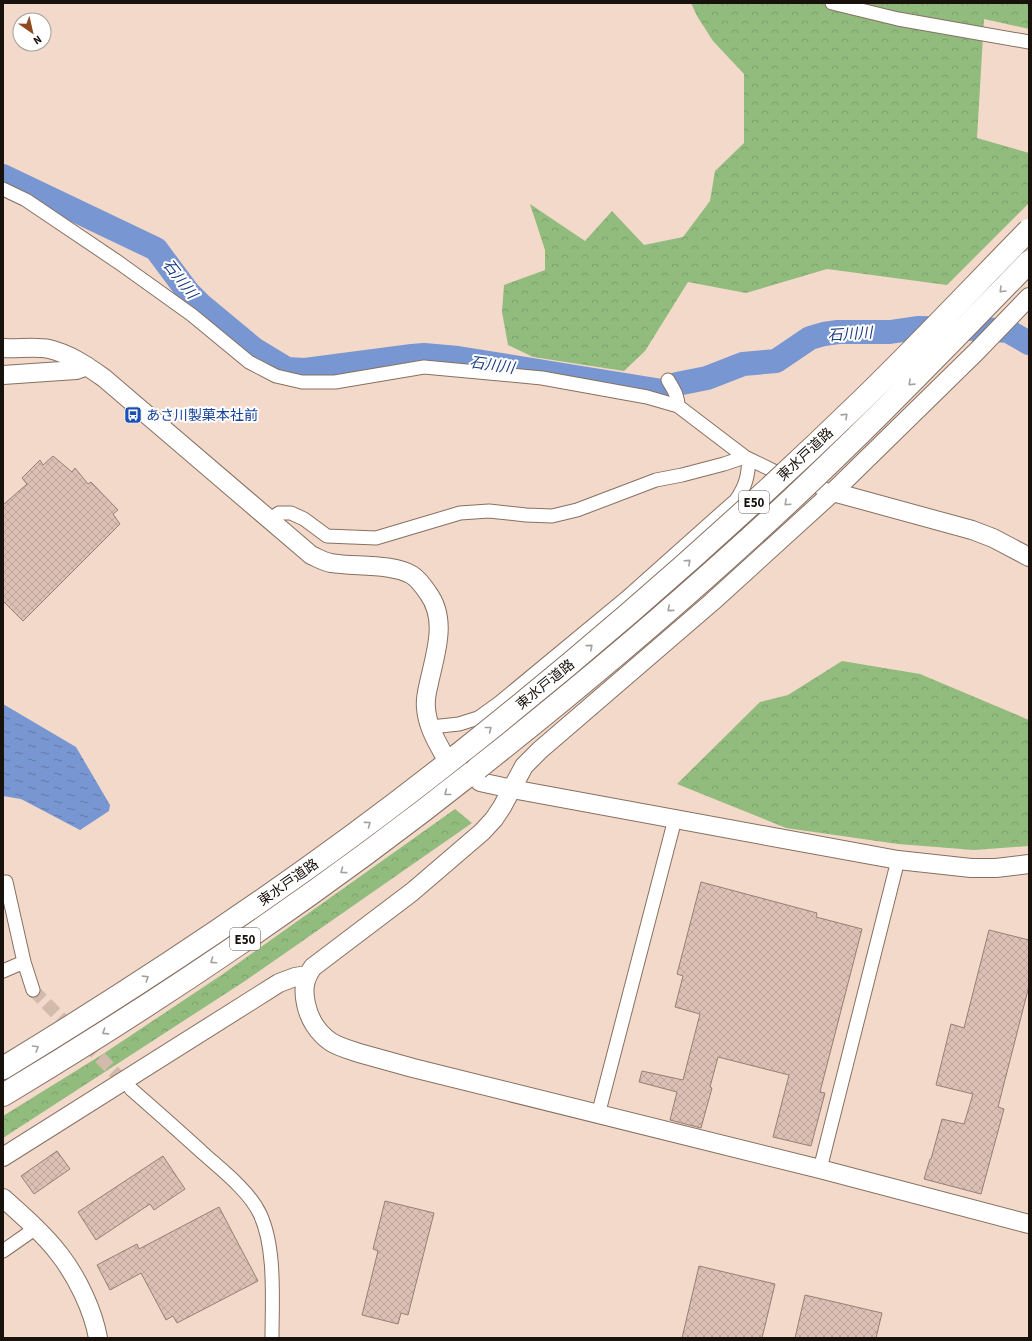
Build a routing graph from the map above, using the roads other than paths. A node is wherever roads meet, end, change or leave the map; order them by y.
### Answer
1 (832, 3) edge
2 (1029, 42) edge
3 (3, 189) edge
4 (1029, 230) edge
5 (1029, 262) edge
6 (1026, 300) edge
7 (3, 348) edge
8 (87, 366) junction
9 (3, 375) edge
10 (668, 380) dead end
11 (678, 406) junction
12 (747, 458) junction
13 (833, 492) junction
14 (269, 520) junction
15 (1029, 557) edge
16 (430, 727) junction
17 (451, 753) junction
18 (479, 775) junction
19 (512, 789) junction
20 (675, 819) junction
21 (898, 860) junction
22 (1029, 864) edge
23 (3, 882) edge
24 (24, 962) junction
25 (3, 971) edge
26 (307, 975) junction
27 (33, 990) tunnel mouth
28 (3, 1068) edge
29 (131, 1089) tunnel mouth
30 (3, 1095) edge
31 (598, 1115) junction
32 (3, 1157) edge
33 (820, 1169) junction
34 (3, 1198) edge
35 (1029, 1224) edge
36 (36, 1228) junction
37 (3, 1251) edge
38 (98, 1338) edge
39 (272, 1338) edge

1 - 2 street
3 - 11 street
17 -> 4 highway, 東水戸道路 / E50, bridge
5 -> 18 highway, 東水戸道路 / E50, bridge
6 - 13 street
7 - 8 street
8 - 9 street
8 - 14 street
10 - 11 street
11 - 12 street
12 - 13 street
12 - 14 street
12 - 16 street
13 - 15 street
13 - 19 street
14 - 16 street
16 - 17 street
28 -> 17 highway, 東水戸道路 / E50
18 - 19 street
18 -> 30 highway, 東水戸道路 / E50
19 - 20 street
19 - 26 street
20 - 21 street
20 - 31 street
21 - 22 street
21 - 33 street
23 - 24 street
24 - 25 street
24 - 27 street
26 - 31 street
26 - 32 street
29 - 39 street
31 - 33 street
33 - 35 street
34 - 36 street
36 - 37 street
36 - 38 street

